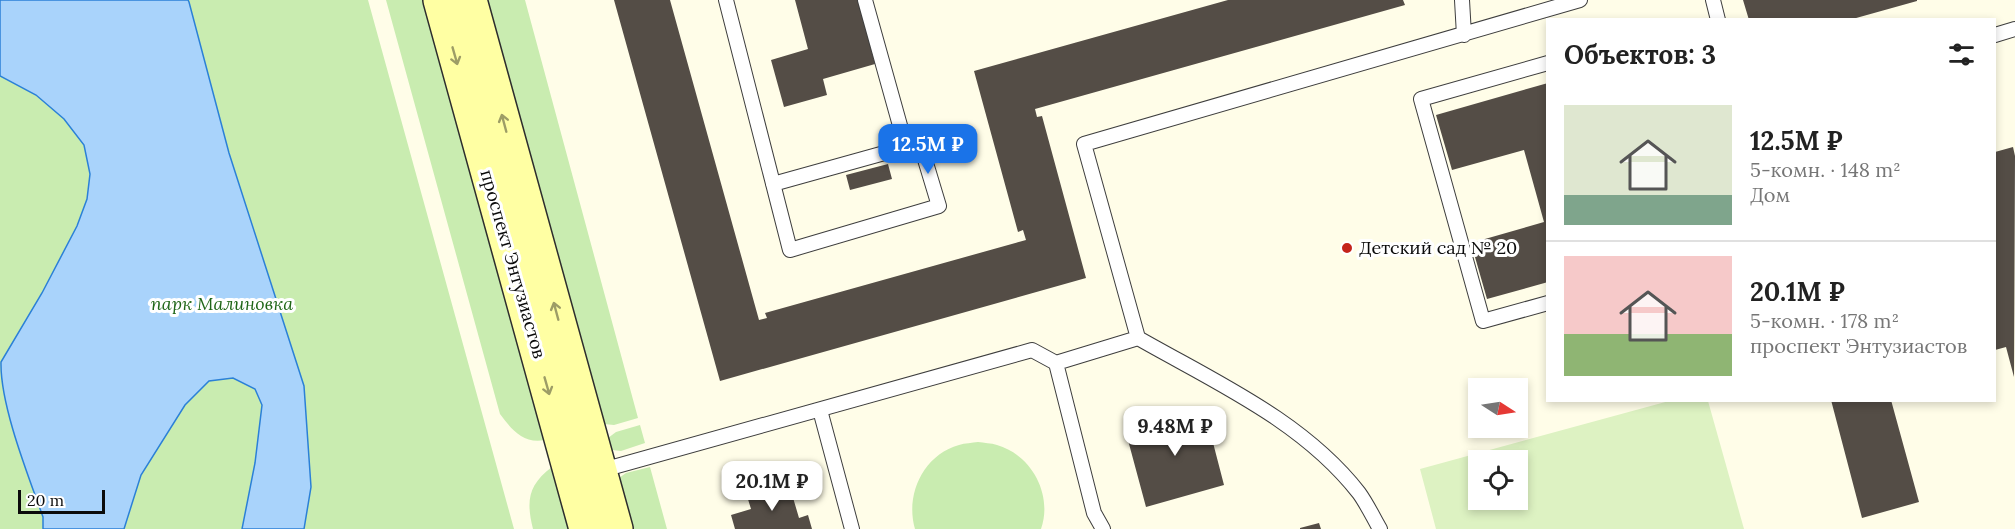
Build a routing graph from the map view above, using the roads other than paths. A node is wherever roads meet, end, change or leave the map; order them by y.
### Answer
1 (440, 0) edge
2 (470, 0) edge
3 (726, 0) edge
4 (865, 0) edge
5 (1462, 0) edge
6 (1580, 0) edge
7 (1713, 0) edge
8 (1718, 18) edge
9 (2015, 29) edge
10 (1464, 35) junction
11 (1996, 35) edge
12 (1546, 64) edge
13 (906, 147) junction
14 (772, 184) junction
15 (1546, 304) edge
16 (1138, 338) junction
17 (1056, 363) junction
18 (820, 410) junction
19 (586, 474) junction
20 (586, 529) edge
21 (616, 529) edge
22 (852, 529) edge
23 (1103, 529) edge
24 (1380, 529) edge

1 -> 19 street, проспект Энтузиастов
19 -> 2 street, проспект Энтузиастов
3 - 14 lane
4 - 13 lane
5 - 10 lane
6 - 10 lane
7 - 8 lane
9 - 11 lane
10 - 16 lane
12 - 15 lane
13 - 14 lane
13 - 14 lane
16 - 17 lane
16 - 24 lane
17 - 18 lane
17 - 23 lane
18 - 19 lane
18 - 22 lane
19 - 20 street, проспект Энтузиастов
19 - 21 street, проспект Энтузиастов

